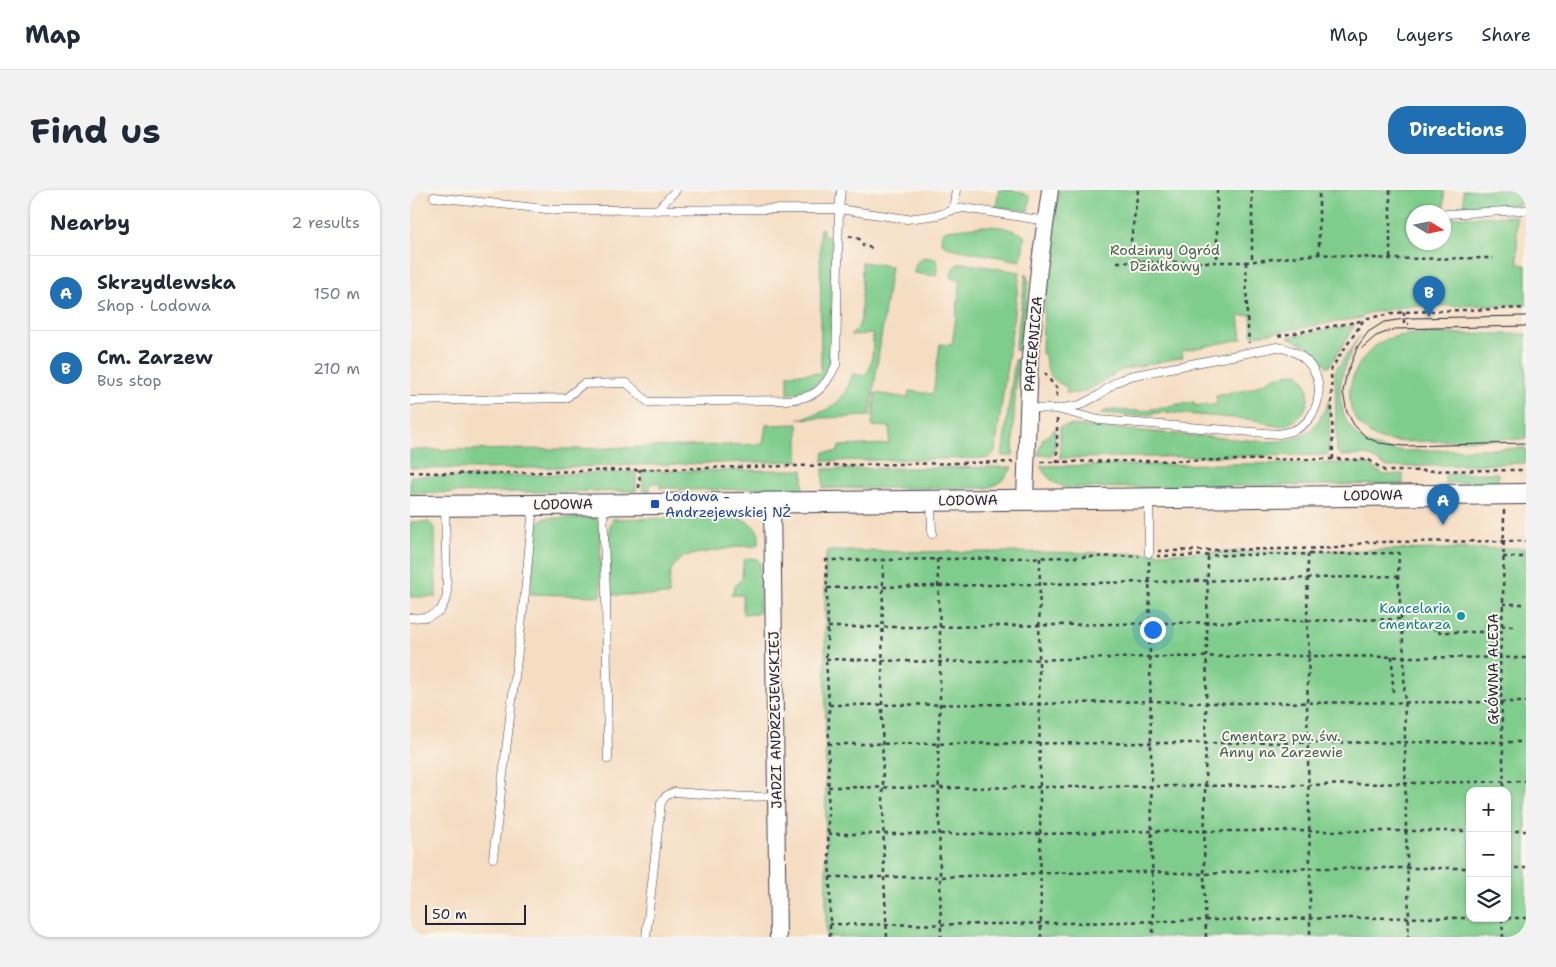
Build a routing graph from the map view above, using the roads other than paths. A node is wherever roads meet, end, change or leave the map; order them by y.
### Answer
1 (676, 190) edge
2 (842, 190) edge
3 (956, 190) edge
4 (1050, 190) edge
5 (434, 197) dead end
6 (839, 209) junction
7 (657, 210) junction
8 (953, 210) junction
9 (1526, 210) edge
10 (1451, 214) edge
11 (1046, 221) junction
12 (410, 401) edge
13 (1028, 408) junction
14 (1057, 409) junction
15 (1526, 494) edge
16 (1149, 498) junction
17 (931, 500) junction
18 (1025, 500) junction
19 (772, 502) junction
20 (533, 504) junction
21 (603, 504) junction
22 (410, 506) edge
23 (445, 506) junction
24 (932, 534) dead end
25 (1149, 554) road end
26 (410, 618) edge
27 (608, 759) dead end
28 (776, 796) junction
29 (493, 858) dead end
30 (646, 937) edge
31 (778, 937) edge

1 - 7 lane
2 - 6 lane
3 - 8 lane
4 - 11 street, PAPIERNICZA
5 - 7 lane
6 - 7 lane
6 - 8 lane
6 - 12 lane
8 - 11 lane
9 - 10 lane
11 - 13 street, PAPIERNICZA
13 - 14 lane
13 - 18 street, PAPIERNICZA
14 - 14 lane
15 - 16 street, LODOWA
16 - 18 street, LODOWA
16 - 25 lane
17 - 18 street, LODOWA
17 - 19 street, LODOWA
17 - 24 lane
19 - 21 street, LODOWA
19 - 28 street, JADZI ANDRZEJEWSKIEJ
20 - 21 street, LODOWA
20 - 23 street, LODOWA
20 - 29 lane
21 - 27 lane
22 - 23 street, LODOWA
23 - 26 lane
28 - 30 lane
28 - 31 street, JADZI ANDRZEJEWSKIEJ

